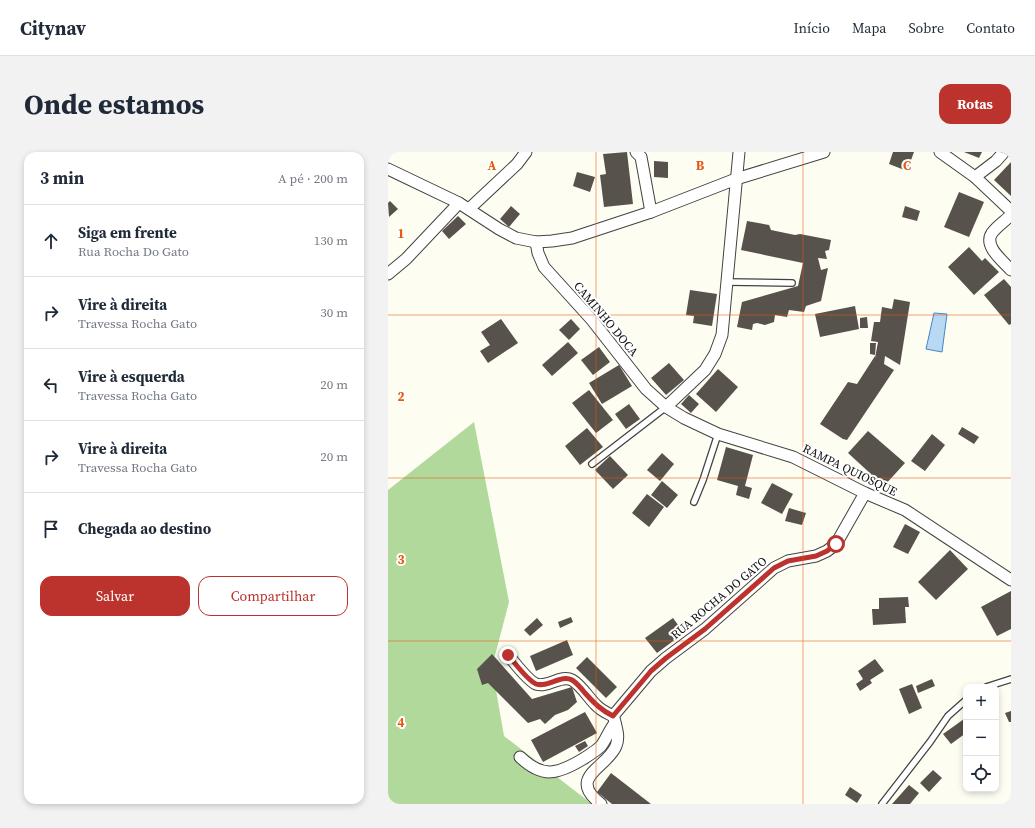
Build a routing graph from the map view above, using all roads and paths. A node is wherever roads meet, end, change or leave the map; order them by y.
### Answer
1 (526, 152) edge
2 (636, 152) edge
3 (739, 152) edge
4 (824, 152) edge
5 (940, 152) edge
6 (1004, 152) edge
7 (388, 169) edge
8 (975, 177) junction
9 (736, 179) junction
10 (459, 203) junction
11 (469, 209) junction
12 (1011, 211) edge
13 (650, 212) junction
14 (1011, 215) edge
15 (536, 242) junction
16 (1011, 270) edge
17 (388, 274) edge
18 (727, 282) junction
19 (792, 283) dead end
20 (666, 407) junction
21 (718, 434) junction
22 (592, 464) dead end
23 (865, 493) junction
24 (694, 502) dead end
25 (1011, 580) edge
26 (508, 655) dead end
27 (1011, 679) edge
28 (995, 684) edge
29 (963, 703) edge
30 (614, 719) junction
31 (520, 757) dead end
32 (601, 804) edge
33 (882, 804) edge

1 - 11 street
2 - 13 street
3 - 9 street
4 - 9 street
5 - 8 street
6 - 8 street
7 - 10 street
8 - 12 street
9 - 13 street
9 - 18 street
10 - 11 street
10 - 17 street
11 - 15 street
13 - 15 street
14 - 16 street
15 - 20 street, CAMINHO DOCA
18 - 19 lane
18 - 20 street
20 - 21 street, RAMPA QUIOSQUE
20 - 22 lane
21 - 23 street, RAMPA QUIOSQUE
21 - 24 lane
23 - 25 street, RAMPA QUIOSQUE
23 - 30 street, RUA ROCHA DO GATO
26 - 30 street
27 - 28 lane
29 - 33 lane
30 - 31 street, RUA ROCHA DO GATO
30 - 32 street

